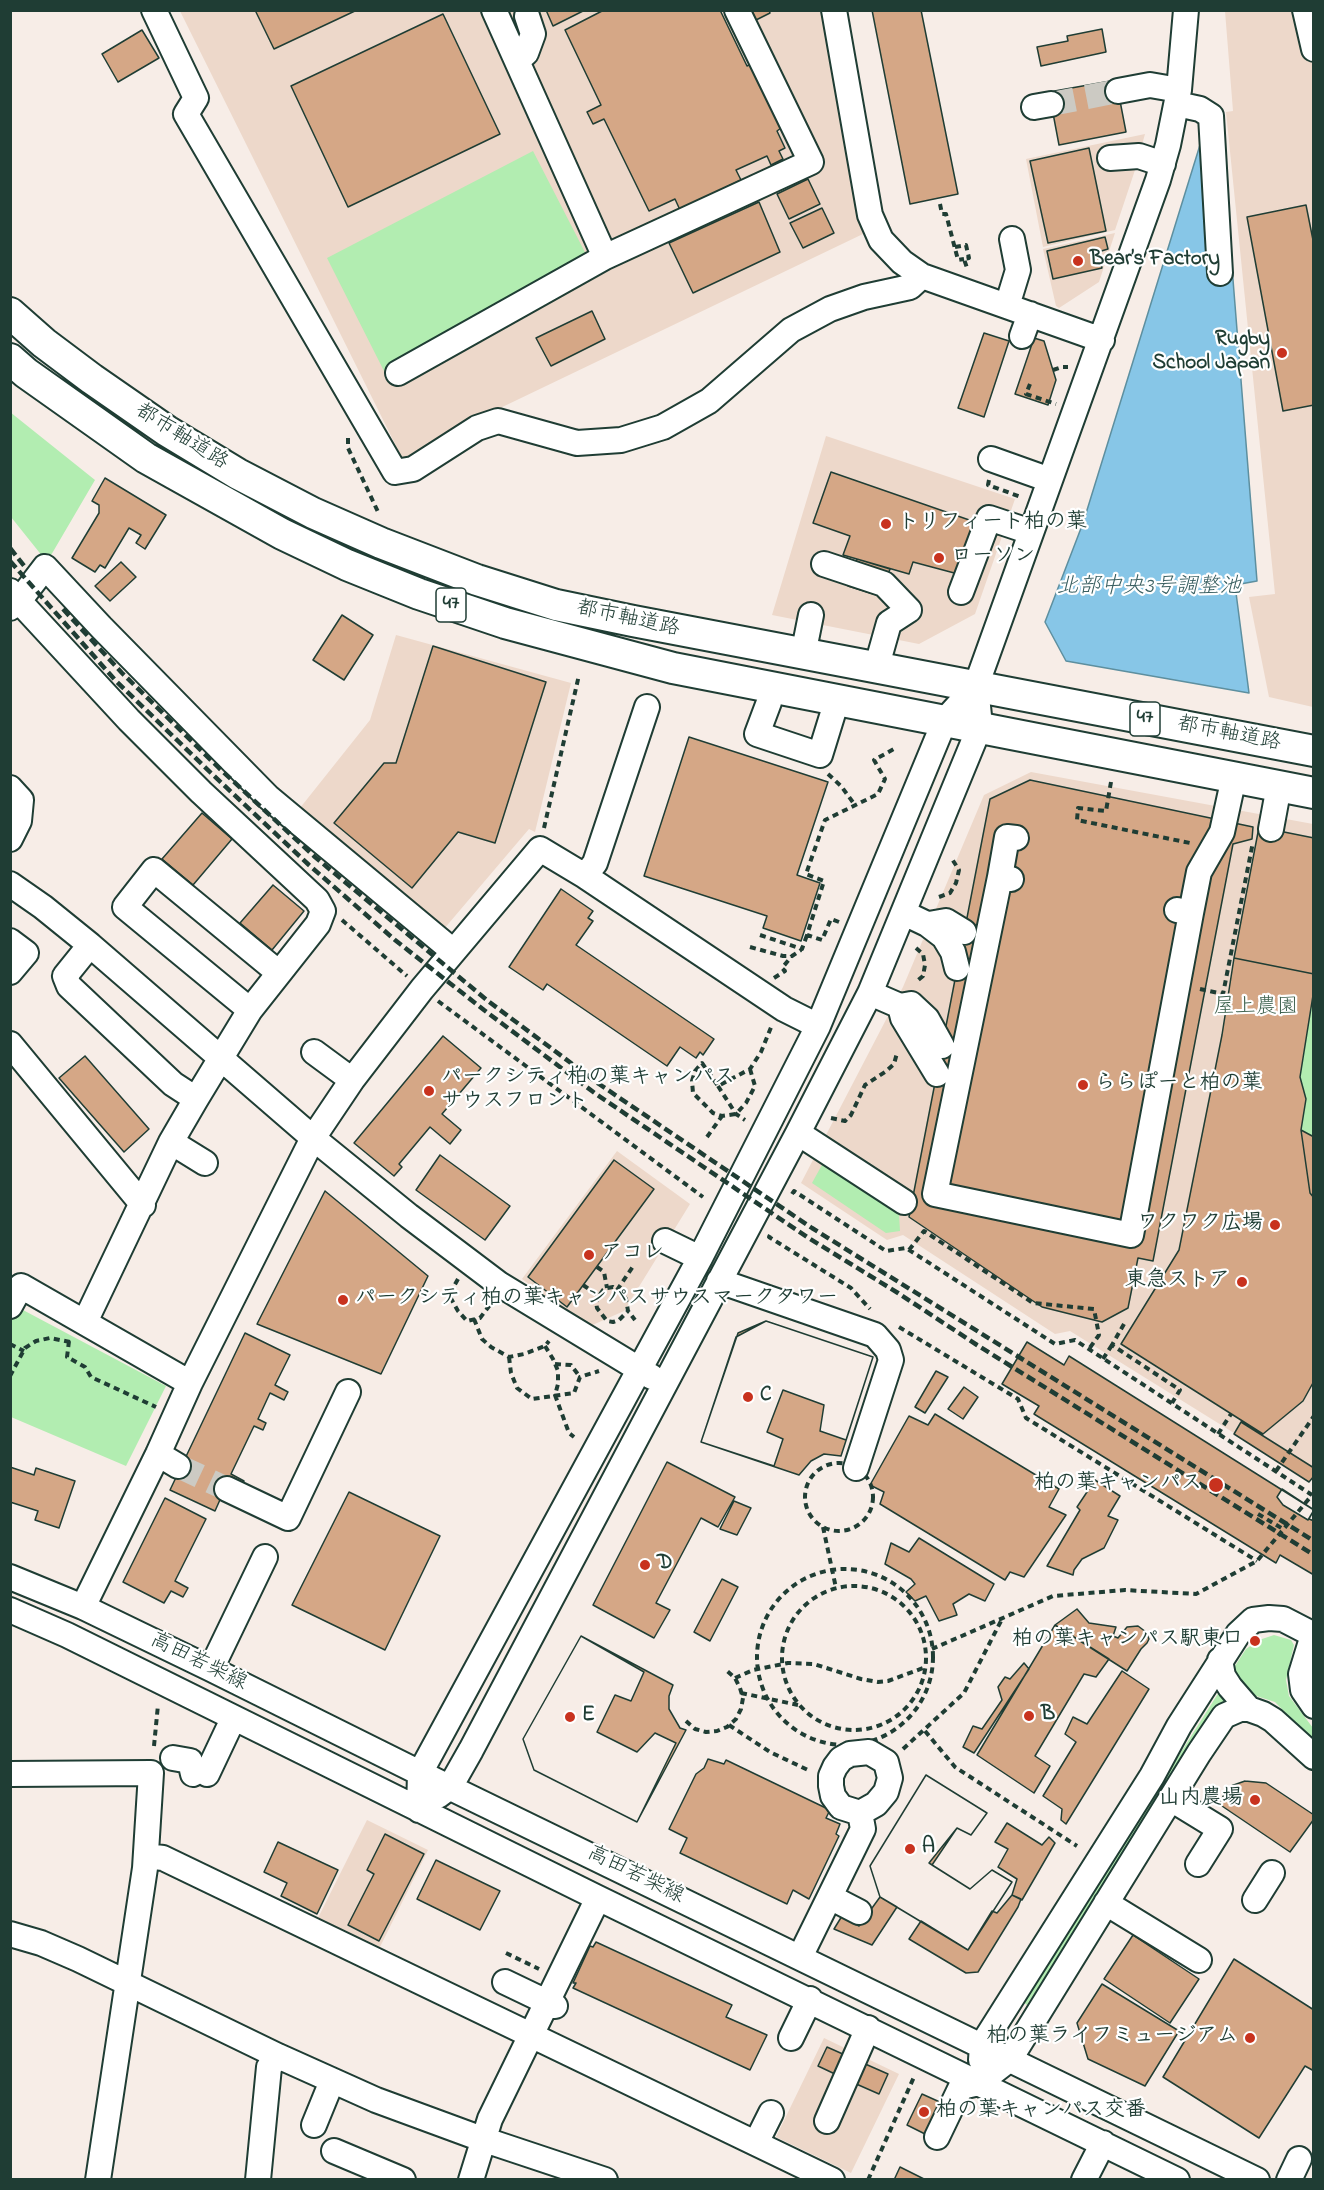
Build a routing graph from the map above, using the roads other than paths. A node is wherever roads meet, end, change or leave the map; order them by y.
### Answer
1 (154, 10) edge
2 (494, 10) edge
3 (737, 10) edge
4 (834, 10) edge
5 (1186, 10) edge
6 (1305, 10) edge
7 (527, 16) dead end
8 (1314, 49) edge
9 (518, 60) junction
10 (1118, 91) tunnel mouth
11 (1178, 97) junction
12 (1110, 158) dead end
13 (1163, 164) junction
14 (1012, 238) dead end
15 (605, 257) junction
16 (1220, 273) dead end
17 (922, 276) junction
18 (1006, 306) junction
19 (10, 313) edge
20 (1102, 340) junction
21 (10, 359) edge
22 (398, 373) dead end
23 (991, 459) dead end
24 (1050, 480) junction
25 (1031, 532) junction
26 (824, 564) dead end
27 (961, 592) dead end
28 (13, 600) edge
29 (811, 615) dead end
30 (803, 655) junction
31 (876, 669) junction
32 (976, 686) junction
33 (772, 687) junction
34 (837, 700) junction
35 (647, 707) dead end
36 (945, 720) junction
37 (980, 726) junction
38 (1314, 750) edge
39 (1234, 777) junction
40 (1279, 786) junction
41 (10, 788) edge
42 (1314, 793) edge
43 (1263, 831) road end
44 (1016, 838) dead end
45 (10, 839) edge
46 (585, 876) junction
47 (10, 884) edge
48 (904, 913) junction
49 (927, 924) junction
50 (964, 932) dead end
51 (10, 941) edge
52 (90, 945) junction
53 (453, 951) junction
54 (957, 968) dead end
55 (10, 972) edge
56 (279, 973) junction
57 (870, 993) junction
58 (904, 996) junction
59 (250, 1010) junction
60 (818, 1026) junction
61 (10, 1044) edge
62 (942, 1046) dead end
63 (314, 1052) dead end
64 (221, 1058) junction
65 (937, 1074) dead end
66 (352, 1080) junction
67 (196, 1099) junction
68 (798, 1134) junction
69 (313, 1138) junction
70 (171, 1142) junction
71 (205, 1163) dead end
72 (904, 1202) dead end
73 (143, 1205) junction
74 (665, 1241) dead end
75 (700, 1258) junction
76 (719, 1281) junction
77 (14, 1289) edge
78 (81, 1333) junction
79 (639, 1370) junction
80 (190, 1383) junction
81 (665, 1384) junction
82 (348, 1392) dead end
83 (856, 1468) road end
84 (227, 1489) tunnel mouth
85 (265, 1557) dead end
86 (10, 1577) edge
87 (82, 1607) junction
88 (10, 1610) edge
89 (1313, 1635) edge
90 (1220, 1660) junction
91 (211, 1669) junction
92 (1314, 1706) edge
93 (1250, 1709) junction
94 (233, 1719) junction
95 (1314, 1757) edge
96 (173, 1758) dead end
97 (420, 1773) junction
98 (10, 1774) edge
99 (450, 1787) junction
100 (1171, 1798) junction
101 (419, 1810) junction
102 (860, 1813) junction
103 (146, 1856) junction
104 (1198, 1864) dead end
105 (1272, 1874) dead end
106 (830, 1897) junction
107 (598, 1898) junction
108 (1255, 1900) dead end
109 (1106, 1903) junction
110 (859, 1912) dead end
111 (10, 1934) edge
112 (800, 1957) junction
113 (1199, 1960) dead end
114 (505, 1982) dead end
115 (127, 1983) junction
116 (810, 2000) junction
117 (551, 2004) junction
118 (868, 2028) junction
119 (531, 2034) junction
120 (791, 2038) dead end
121 (982, 2045) junction
122 (278, 2056) junction
123 (1010, 2059) junction
124 (332, 2081) junction
125 (979, 2083) junction
126 (771, 2114) dead end
127 (827, 2121) dead end
128 (314, 2125) dead end
129 (938, 2137) dead end
130 (482, 2139) junction
131 (756, 2143) junction
132 (1103, 2143) junction
133 (334, 2151) dead end
134 (589, 2177) edge
135 (98, 2180) edge
136 (258, 2180) edge
137 (403, 2180) edge
138 (471, 2180) edge
139 (832, 2180) edge
140 (1084, 2180) edge
141 (1177, 2180) edge
142 (1257, 2180) edge

1 - 17 street
2 - 9 street
3 - 15 street
4 - 17 street
5 - 11 street
6 - 8 street
7 - 9 street
9 - 15 street
10 - 11 street
11 - 13 street
11 - 16 street
12 - 13 street
13 - 20 street
14 - 18 street
15 - 22 street
17 - 18 street
18 - 20 street
19 - 30 main road, 都市軸道路 / 47
20 - 24 street
21 - 33 main road, 都市軸道路 / 47
23 - 24 street
24 - 25 street
25 - 27 street
25 - 32 street
26 - 31 street
28 - 53 street
28 - 56 street
29 - 30 street
30 - 31 main road, 都市軸道路 / 47
31 - 32 main road, 都市軸道路 / 47
32 - 36 street
32 - 37 street
32 - 38 main road, 都市軸道路 / 47
33 - 34 main road, 都市軸道路 / 47
33 - 34 street
34 - 36 main road, 都市軸道路 / 47
35 - 46 street
36 - 37 main road, 都市軸道路 / 47
36 - 60 street
37 - 39 main road, 都市軸道路 / 47
37 - 48 street
39 - 40 main road, 都市軸道路 / 47
39 - 44 street
40 - 42 main road, 都市軸道路 / 47
40 - 43 street
41 - 45 street
46 - 53 street
46 - 60 street
47 - 52 street
48 - 49 street
48 - 57 street
49 - 50 street
49 - 54 street
51 - 55 street
52 - 64 street
52 - 67 street
53 - 66 street
56 - 59 street
56 - 59 street
57 - 58 street
57 - 68 street
58 - 62 street
58 - 65 street
59 - 64 street
60 - 75 street
61 - 73 street
63 - 66 street
64 - 67 street
64 - 69 street
66 - 69 street
67 - 70 street
68 - 72 street
68 - 76 street
69 - 79 street
69 - 80 street
70 - 71 street
70 - 73 street
73 - 78 street
74 - 75 street
75 - 79 street
76 - 81 street
76 - 83 street
77 - 78 street
78 - 80 street
79 - 81 street
79 - 97 street
80 - 87 street
81 - 99 street
82 - 84 street
85 - 91 street
86 - 87 street, 高田若柴線
87 - 91 street, 高田若柴線
88 - 94 street, 高田若柴線
89 - 90 street
89 - 92 street
90 - 93 street
90 - 121 street
91 - 97 street, 高田若柴線
93 - 95 street
93 - 100 street
94 - 96 street
94 - 101 street, 高田若柴線
97 - 99 street, 高田若柴線
97 - 101 street
98 - 103 street
99 - 101 street
99 - 112 street, 高田若柴線
100 - 104 street
100 - 109 street
101 - 107 street, 高田若柴線
102 - 102 street
102 - 106 street
103 - 115 street
103 - 119 street
105 - 108 street
106 - 110 street
106 - 112 street
107 - 116 street, 高田若柴線
107 - 117 street
109 - 113 street
109 - 123 street
111 - 115 street
112 - 121 street, 高田若柴線
114 - 117 street
115 - 122 street
115 - 135 street
116 - 118 street, 高田若柴線
116 - 120 street
117 - 119 street
118 - 125 street, 高田若柴線
118 - 127 street
119 - 130 street
119 - 131 street
121 - 123 street, 高田若柴線
121 - 125 street
122 - 124 street
122 - 136 street
123 - 125 street
123 - 142 street, 高田若柴線
124 - 128 street
124 - 130 street
125 - 129 street
125 - 132 street, 高田若柴線
126 - 131 street
130 - 134 street
130 - 138 street
131 - 139 street
132 - 140 street
132 - 141 street, 高田若柴線
133 - 137 street

